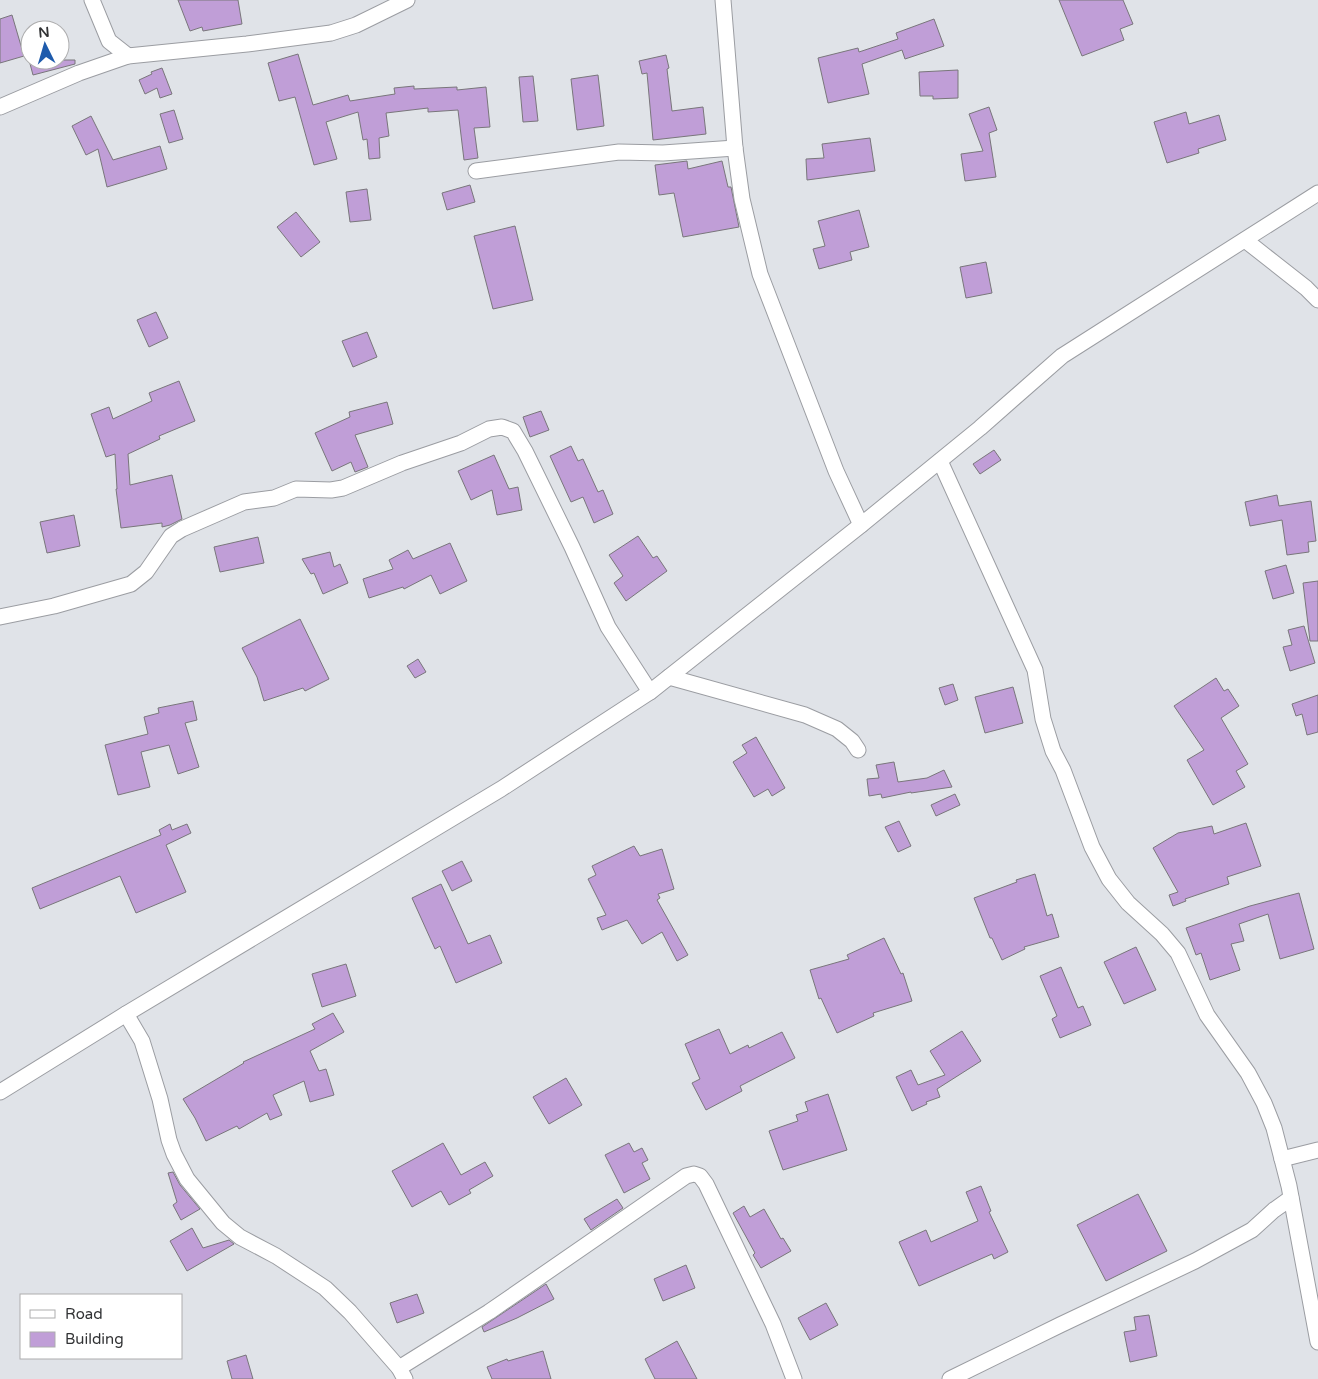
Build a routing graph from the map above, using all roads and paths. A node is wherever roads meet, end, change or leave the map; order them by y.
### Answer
1 (92, 0) edge
2 (407, 0) edge
3 (723, 0) edge
4 (109, 41) junction
5 (128, 56) junction
6 (103, 64) junction
7 (0, 107) edge
8 (735, 148) junction
9 (476, 171) dead end
10 (1318, 193) edge
11 (1246, 240) junction
12 (1318, 300) edge
13 (940, 461) junction
14 (861, 525) junction
15 (0, 617) edge
16 (669, 677) junction
17 (650, 692) junction
18 (858, 750) dead end
19 (126, 1014) junction
20 (0, 1092) edge
21 (1318, 1150) edge
22 (1282, 1158) junction
23 (1291, 1198) junction
24 (1318, 1342) edge
25 (402, 1373) edge
26 (794, 1379) edge
27 (950, 1379) edge

1 - 4 street
2 - 5 street
3 - 8 street
4 - 5 street
4 - 6 street
5 - 6 street
6 - 7 street
8 - 9 street
8 - 14 street
10 - 11 street
11 - 12 street
11 - 13 street
13 - 14 street
13 - 22 street
14 - 16 street
15 - 17 street
16 - 17 street
16 - 18 street
17 - 19 street
19 - 20 street
19 - 25 street
21 - 22 street
22 - 23 street
23 - 24 street
23 - 27 street
25 - 26 street

